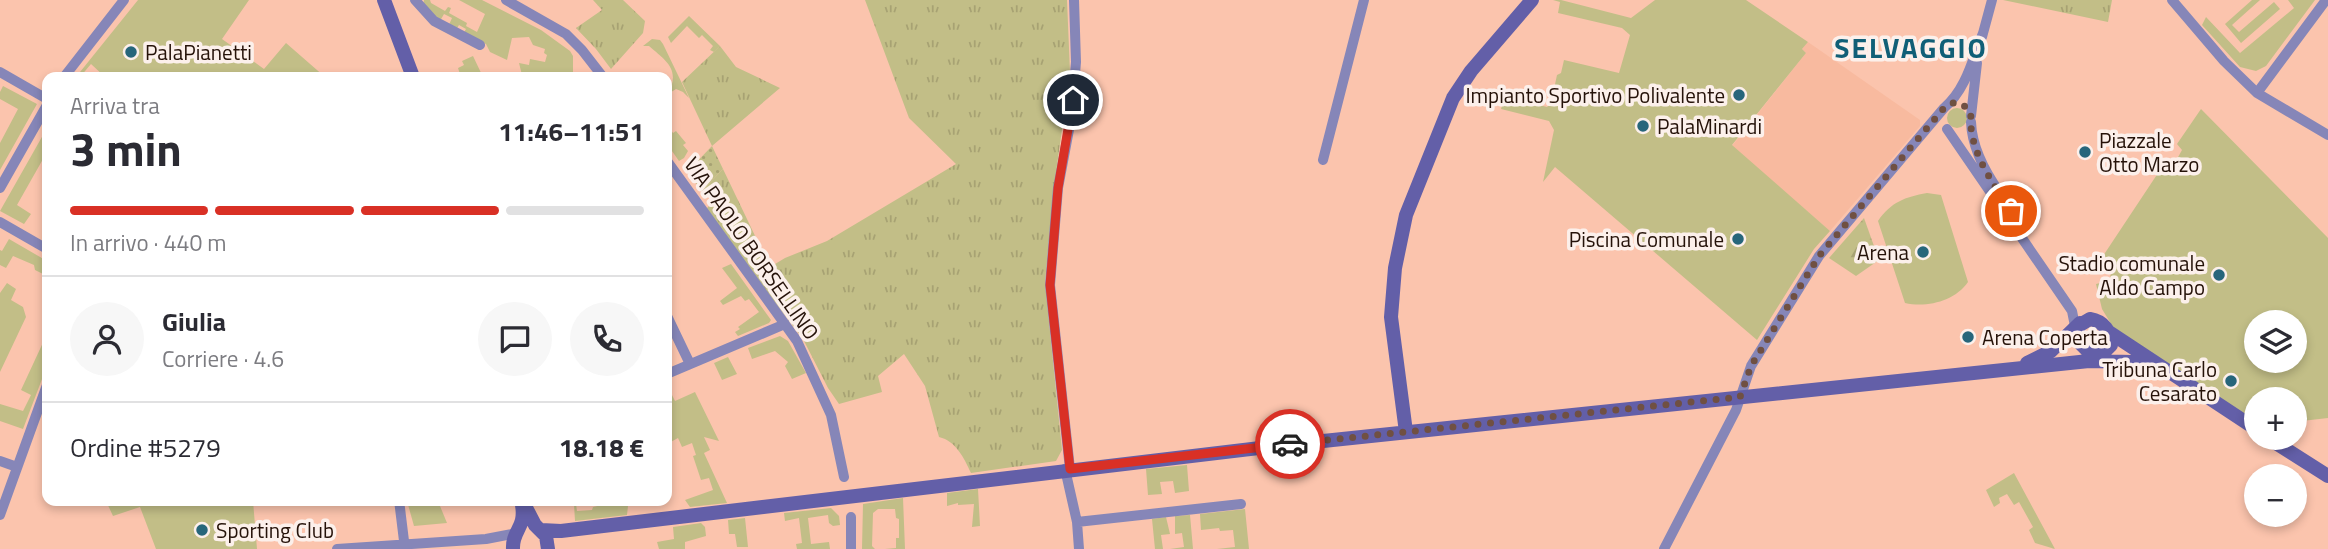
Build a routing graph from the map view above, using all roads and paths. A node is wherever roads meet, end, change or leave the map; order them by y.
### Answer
1 (124, 0) edge
2 (384, 0) edge
3 (415, 0) edge
4 (506, 0) edge
5 (1074, 0) edge
6 (1364, 0) edge
7 (1532, 0) edge
8 (1992, 0) edge
9 (2172, 0) edge
10 (2326, 0) edge
11 (1983, 33) junction
12 (480, 45) dead end
13 (0, 72) edge
14 (68, 72) edge
15 (411, 72) edge
16 (599, 72) edge
17 (2257, 93) junction
18 (42, 96) edge
19 (1952, 103) junction
20 (1942, 111) junction
21 (42, 113) edge
22 (1971, 119) junction
23 (1947, 129) junction
24 (2328, 135) edge
25 (1323, 160) dead end
26 (672, 168) edge
27 (0, 188) edge
28 (0, 222) edge
29 (42, 246) edge
30 (785, 324) junction
31 (2082, 325) junction
32 (672, 326) edge
33 (2109, 332) junction
34 (2097, 358) junction
35 (690, 364) junction
36 (2010, 369) junction
37 (2164, 369) junction
38 (672, 372) edge
39 (1740, 397) junction
40 (42, 399) edge
41 (2244, 421) edge
42 (1406, 432) junction
43 (2287, 450) edge
44 (0, 461) edge
45 (17, 467) junction
46 (1067, 469) junction
47 (2328, 476) edge
48 (844, 477) dead end
49 (1241, 504) dead end
50 (400, 506) edge
51 (523, 506) edge
52 (526, 506) edge
53 (0, 516) edge
54 (851, 517) dead end
55 (1077, 522) junction
56 (540, 530) junction
57 (519, 531) junction
58 (561, 531) junction
59 (486, 539) junction
60 (405, 547) edge
61 (548, 548) edge
62 (337, 549) edge
63 (512, 549) edge
64 (852, 549) edge
65 (1079, 549) edge
66 (1664, 549) edge

1 - 14 street
2 - 15 main road
3 - 12 street
4 - 16 street
5 - 46 street
6 - 25 street
7 - 42 main road
8 - 11 street
9 - 17 street
10 - 17 street
11 - 19 street
11 - 22 street
13 - 18 street
17 - 24 street
19 - 20 street
19 - 22 street
20 - 23 street
20 - 39 street
21 - 27 street
22 - 23 street
22 - 31 street
23 - 31 street
26 - 30 street, VIA PAOLO BORSELLINO
28 - 29 street
30 - 35 street
30 - 48 street, VIA PAOLO BORSELLINO
31 - 33 main road
31 - 34 main road
31 - 36 main road
32 - 35 street
33 - 34 main road
33 - 37 main road
34 - 36 main road
34 - 37 main road
35 - 38 street
36 - 39 main road
37 - 41 main road
39 - 42 main road
39 - 66 street
40 - 45 street
42 - 46 main road
43 - 47 main road
44 - 45 street
45 - 53 street
46 - 55 street
46 - 58 main road
49 - 55 street
50 - 60 street
51 - 57 main road
52 - 56 main road
54 - 64 street
55 - 65 street
56 - 57 main road
56 - 58 main road
56 - 61 main road
57 - 59 street
57 - 63 main road
58 - 61 main road
59 - 60 street
59 - 63 street
60 - 62 street

